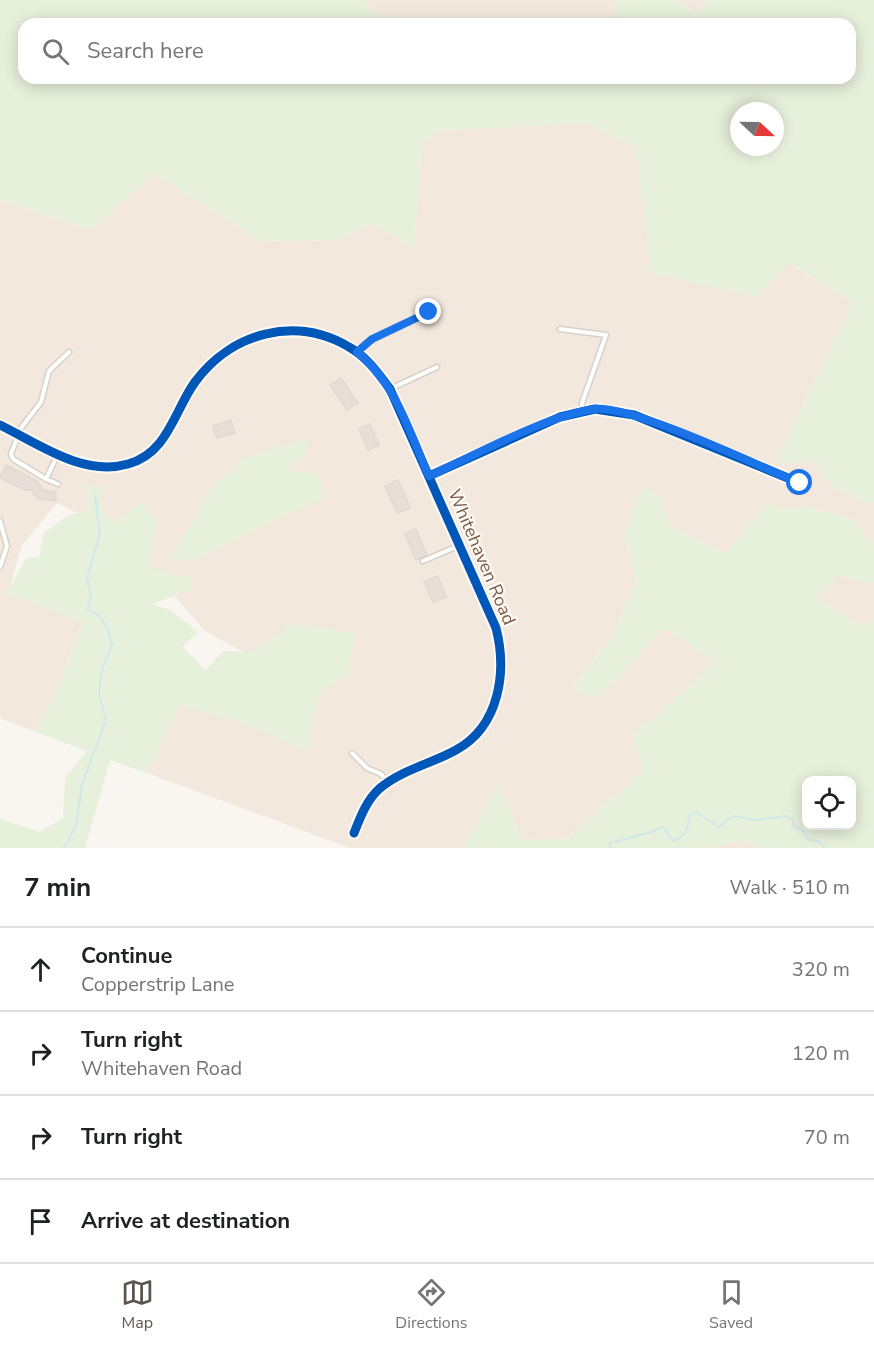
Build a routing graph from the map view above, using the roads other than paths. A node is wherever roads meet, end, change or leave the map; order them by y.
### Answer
1 (429, 312) dead end
2 (560, 329) dead end
3 (69, 352) dead end
4 (357, 352) junction
5 (437, 367) dead end
6 (390, 389) junction
7 (582, 412) junction
8 (1, 428) edge
9 (18, 434) junction
10 (58, 453) junction
11 (429, 476) junction
12 (46, 479) junction
13 (800, 483) dead end
14 (58, 484) dead end
15 (0, 521) edge
16 (459, 545) junction
17 (423, 561) dead end
18 (0, 567) edge
19 (352, 753) dead end
20 (389, 782) junction
21 (354, 833) dead end

1 - 4 lane
2 - 7 lane
3 - 9 lane
4 - 6 street, Whitehaven Road
4 - 10 street, Whitehaven Road
5 - 6 lane
6 - 11 street, Whitehaven Road
7 - 11 street
7 - 13 street
8 - 9 street, Whitehaven Road
9 - 10 street, Whitehaven Road
9 - 12 lane
10 - 12 lane
11 - 16 street, Whitehaven Road
12 - 14 lane
15 - 18 lane
16 - 17 lane
16 - 20 street, Whitehaven Road
19 - 20 lane
20 - 21 street, Whitehaven Road

